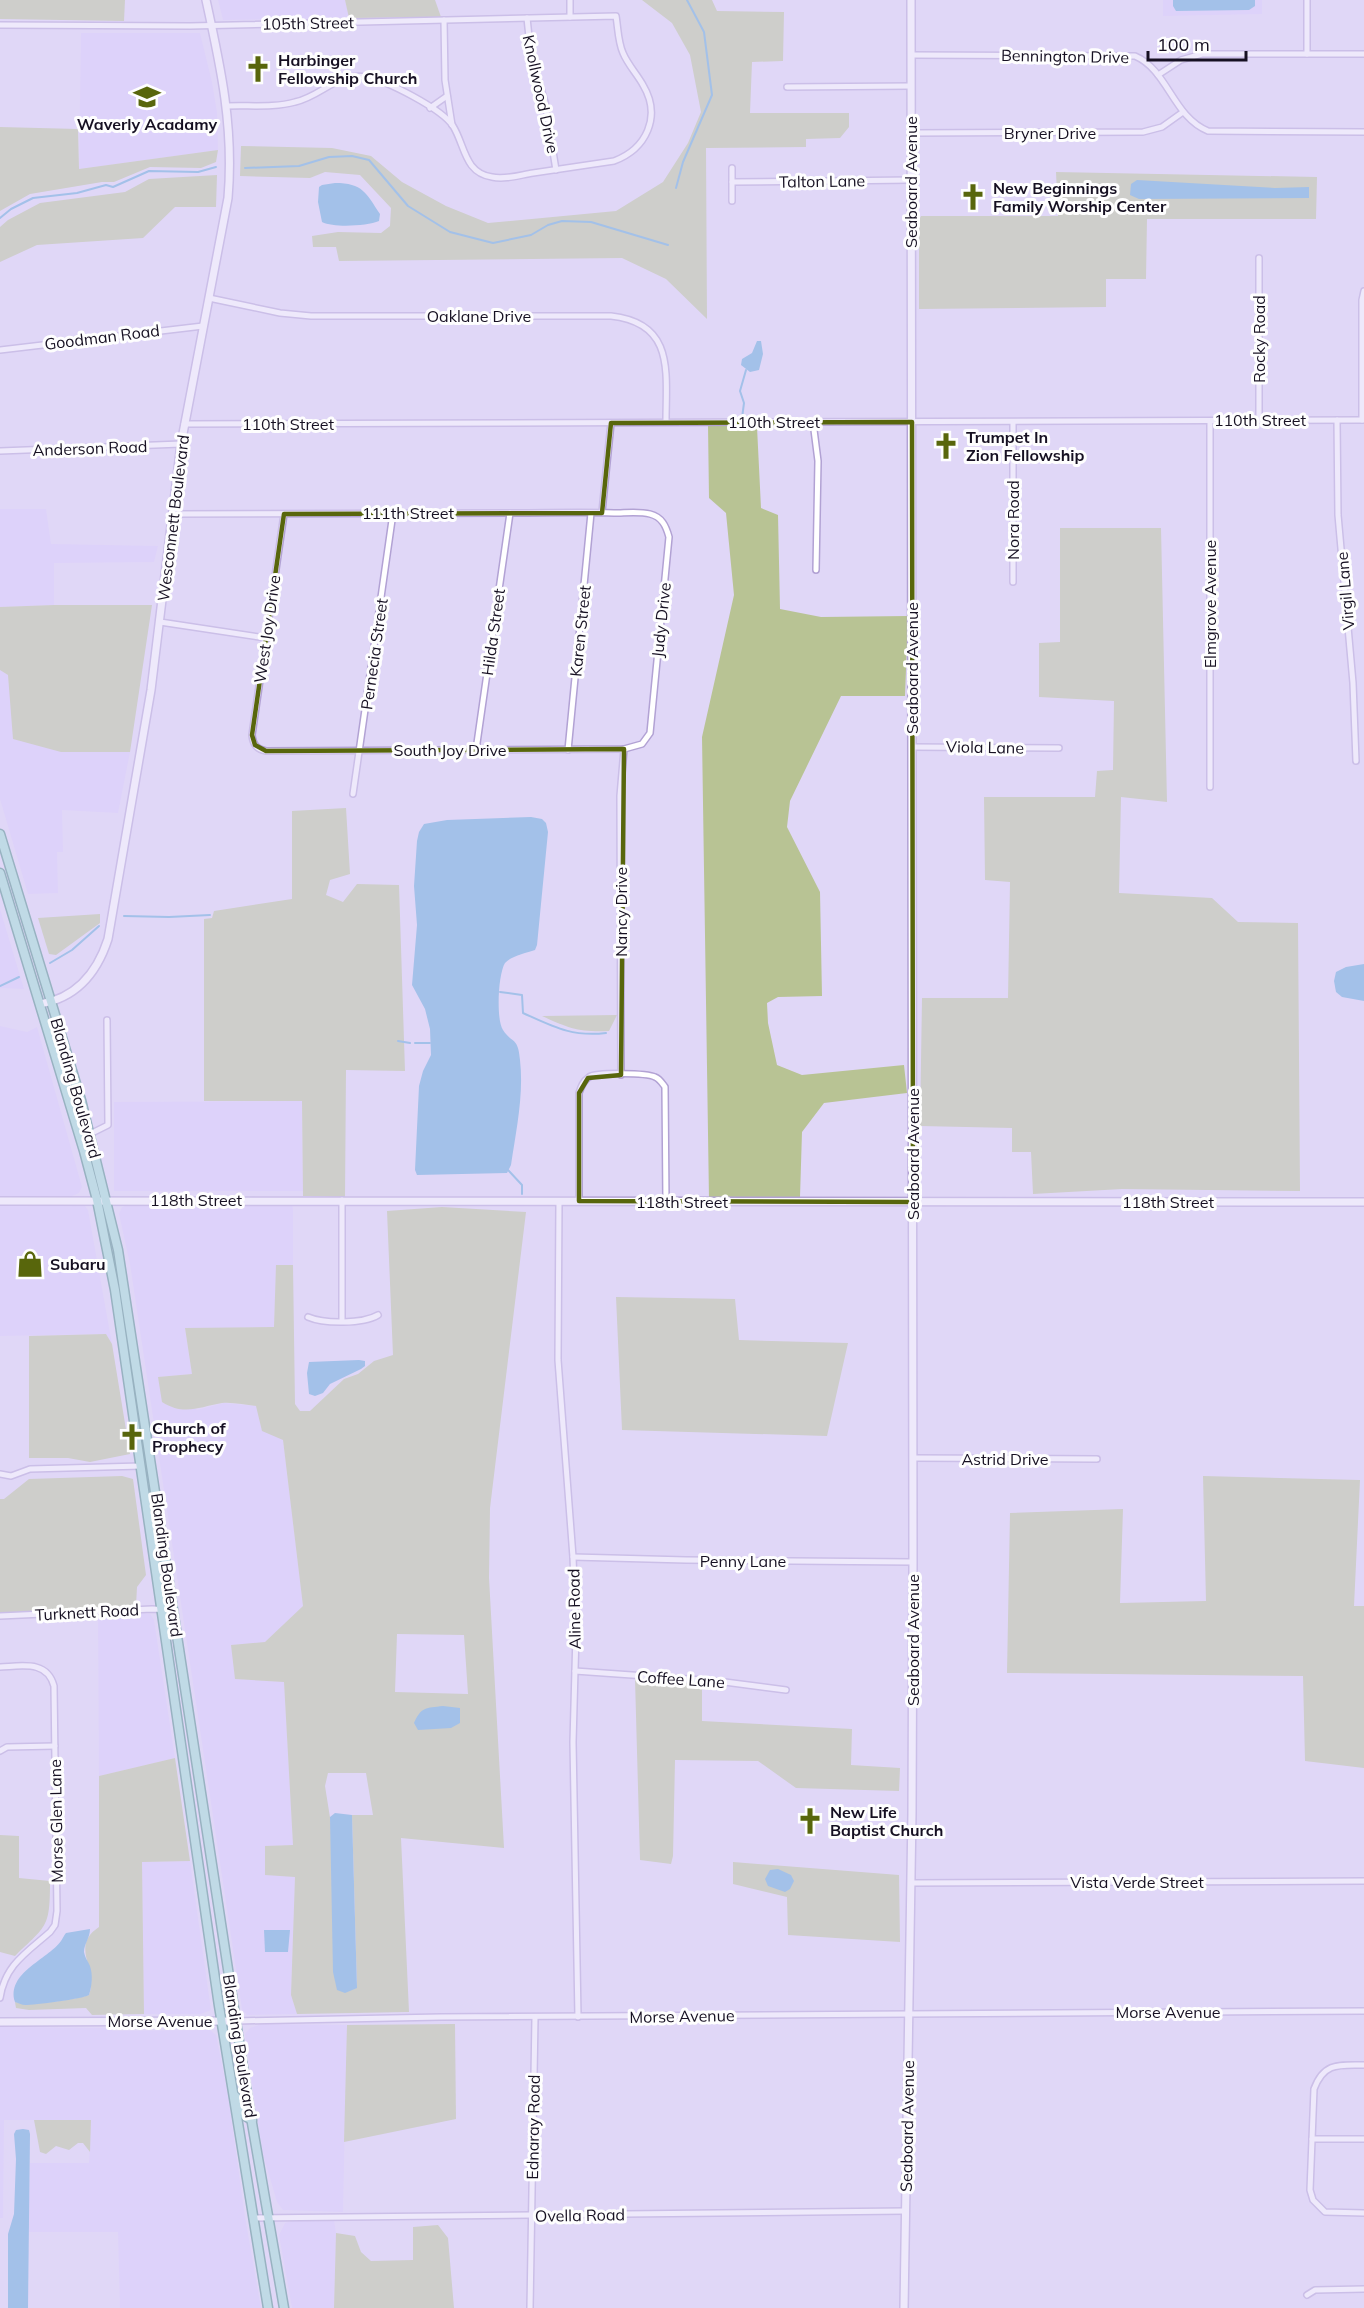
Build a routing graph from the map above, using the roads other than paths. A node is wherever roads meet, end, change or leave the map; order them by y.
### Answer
1 (206, 0) edge
2 (570, 0) edge
3 (911, 0) edge
4 (1307, 0) edge
5 (570, 17) junction
6 (527, 18) junction
7 (444, 20) junction
8 (0, 25) edge
9 (212, 25) junction
10 (1307, 54) junction
11 (1364, 54) edge
12 (911, 55) junction
13 (1158, 75) junction
14 (911, 86) junction
15 (787, 87) dead end
16 (447, 96) junction
17 (227, 106) junction
18 (430, 108) junction
19 (1183, 112) junction
20 (452, 125) junction
21 (1364, 132) edge
22 (911, 133) junction
23 (732, 168) dead end
24 (556, 170) junction
25 (912, 180) junction
26 (732, 182) junction
27 (732, 201) dead end
28 (1259, 258) dead end
29 (1364, 291) edge
30 (209, 298) junction
31 (203, 326) junction
32 (0, 350) edge
33 (1259, 420) junction
34 (1337, 420) junction
35 (1363, 420) edge
36 (1210, 421) junction
37 (666, 422) junction
38 (813, 422) junction
39 (912, 422) junction
40 (1013, 422) junction
41 (611, 423) junction
42 (184, 424) junction
43 (181, 444) junction
44 (0, 451) edge
45 (393, 513) junction
46 (510, 513) junction
47 (591, 513) junction
48 (602, 513) junction
49 (644, 513) joint
50 (172, 514) junction
51 (284, 514) junction
52 (816, 570) dead end
53 (1013, 582) dead end
54 (160, 622) junction
55 (266, 638) junction
56 (645, 739) joint
57 (255, 745) joint
58 (912, 747) junction
59 (1059, 748) dead end
60 (624, 749) junction
61 (360, 750) junction
62 (476, 750) junction
63 (568, 750) junction
64 (1356, 761) dead end
65 (1210, 787) dead end
66 (352, 794) dead end
67 (0, 834) edge
68 (0, 873) edge
69 (51, 1002) junction
70 (40, 1004) junction
71 (107, 1020) dead end
72 (621, 1075) junction
73 (81, 1100) junction
74 (70, 1102) junction
75 (90, 1134) junction
76 (0, 1200) edge
77 (97, 1200) junction
78 (107, 1200) junction
79 (342, 1200) junction
80 (559, 1201) junction
81 (579, 1201) junction
82 (666, 1202) junction
83 (913, 1202) junction
84 (1364, 1202) edge
85 (378, 1315) dead end
86 (308, 1317) dead end
87 (342, 1321) junction
88 (133, 1335) junction
89 (122, 1337) junction
90 (137, 1440) junction
91 (913, 1458) junction
92 (1097, 1459) dead end
93 (141, 1466) junction
94 (153, 1470) junction
95 (0, 1474) edge
96 (157, 1497) junction
97 (573, 1557) junction
98 (913, 1562) junction
99 (162, 1609) junction
100 (173, 1610) junction
101 (0, 1616) edge
102 (0, 1667) edge
103 (575, 1671) junction
104 (786, 1690) dead end
105 (54, 1746) junction
106 (195, 1746) junction
107 (181, 1748) junction
108 (0, 1751) edge
109 (1364, 1881) edge
110 (911, 1882) junction
111 (215, 1883) junction
112 (201, 1884) junction
113 (0, 1998) edge
114 (1364, 2011) edge
115 (909, 2014) junction
116 (578, 2017) junction
117 (535, 2018) junction
118 (222, 2021) junction
119 (236, 2021) junction
120 (0, 2022) edge
121 (1364, 2065) edge
122 (232, 2093) junction
123 (252, 2120) junction
124 (1312, 2139) junction
125 (1364, 2139) edge
126 (906, 2211) junction
127 (1364, 2213) edge
128 (531, 2215) junction
129 (254, 2218) junction
130 (268, 2218) junction
131 (1364, 2289) edge
132 (1307, 2295) dead end
133 (268, 2308) edge
134 (284, 2308) edge
135 (530, 2308) edge
136 (904, 2308) edge

1 - 9 street, Wesconnett Boulevard
2 - 5 street
3 - 12 street, Seaboard Avenue
4 - 10 street
5 - 6 street, 105th Street
5 - 24 street, 105th Street
6 - 7 street, 105th Street
6 - 24 street, Knollwood Drive
7 - 9 street, 105th Street
7 - 16 street
8 - 9 street, 105th Street
9 - 17 street, Wesconnett Boulevard
10 - 11 street
10 - 13 street
12 - 13 street, Bennington Drive
12 - 14 street, Seaboard Avenue
13 - 19 street, Bennington Drive
14 - 15 street
14 - 22 street, Seaboard Avenue
16 - 18 street
16 - 20 street
17 - 18 street
17 - 30 street, Wesconnett Boulevard
18 - 20 street
19 - 21 street, Bennington Drive
19 - 22 street, Bryner Drive
20 - 24 street
22 - 25 street, Seaboard Avenue
23 - 26 street
25 - 26 street, Talton Lane
25 - 39 street, Seaboard Avenue
26 - 27 street
28 - 33 street, Rocky Road
29 - 35 street
30 - 31 street, Wesconnett Boulevard
30 - 37 street, Oaklane Drive
31 - 32 street, Goodman Road
31 - 42 street, Wesconnett Boulevard
33 - 34 street, 110th Street
33 - 36 street, 110th Street
34 - 35 street, 110th Street
34 - 64 street, Virgil Lane
36 - 40 street, 110th Street
36 - 65 street, Elmgrove Avenue
37 - 38 street, 110th Street
37 - 41 street, 110th Street
38 - 39 street, 110th Street
38 - 52 street
39 - 40 street, 110th Street
39 - 58 street, Seaboard Avenue
40 - 53 street, Nora Road
41 - 42 street, 110th Street
41 - 48 street
42 - 43 street, Wesconnett Boulevard
43 - 44 street, Anderson Road
43 - 50 street, Wesconnett Boulevard
45 - 46 street, 111th Street
45 - 51 street, 111th Street
45 - 61 street, Pernecia Street
46 - 47 street, 111th Street
46 - 62 street, Hilda Street
47 - 48 street, 111th Street
47 - 63 street, Karen Street
48 - 49 street, 111th Street
49 - 56 street, Judy Drive
50 - 51 street, 111th Street
50 - 54 street, Wesconnett Boulevard
51 - 55 street, West Joy Drive
54 - 55 street
54 - 69 street, Wesconnett Boulevard
55 - 57 street, West Joy Drive
56 - 60 street, South Joy Drive
57 - 61 street, South Joy Drive
58 - 59 street, Viola Lane
58 - 83 street, Seaboard Avenue
60 - 63 street, South Joy Drive
60 - 72 street, Nancy Drive
61 - 62 street, South Joy Drive
61 - 66 street, Pernecia Street
62 - 63 street, South Joy Drive
67 - 69 main road, Blanding Boulevard
68 - 70 main road, Blanding Boulevard
69 - 70 street, Wesconnett Boulevard
69 - 73 main road, Blanding Boulevard
70 - 74 main road, Blanding Boulevard
71 - 75 street
72 - 81 street
72 - 82 street
73 - 74 street
73 - 75 main road, Blanding Boulevard
74 - 77 main road, Blanding Boulevard
75 - 78 main road, Blanding Boulevard
76 - 77 street, 118th Street
77 - 78 street, 118th Street
77 - 89 main road, Blanding Boulevard
78 - 79 street, 118th Street
78 - 88 main road, Blanding Boulevard
79 - 80 street, 118th Street
79 - 87 street
80 - 81 street, 118th Street
80 - 97 street, Aline Road
81 - 82 street, 118th Street
82 - 83 street, 118th Street
83 - 84 street, 118th Street
83 - 91 street, Seaboard Avenue
85 - 87 street
86 - 87 street
88 - 89 street
88 - 94 main road, Blanding Boulevard
89 - 90 main road, Blanding Boulevard
90 - 93 main road, Blanding Boulevard
90 - 94 main road
91 - 92 street, Astrid Drive
91 - 98 street, Seaboard Avenue
93 - 95 street
93 - 96 main road
93 - 99 main road, Blanding Boulevard
94 - 96 main road, Blanding Boulevard
96 - 100 main road, Blanding Boulevard
97 - 98 street, Penny Lane
97 - 103 street, Aline Road
98 - 110 street, Seaboard Avenue
99 - 100 street, Turknett Road
99 - 101 street, Turknett Road
99 - 107 main road, Blanding Boulevard
100 - 106 main road, Blanding Boulevard
102 - 105 street, Morse Glen Lane
103 - 104 street, Coffee Lane
103 - 116 street, Aline Road
105 - 108 street
105 - 113 street, Morse Glen Lane
106 - 107 main road
106 - 111 main road, Blanding Boulevard
107 - 112 main road, Blanding Boulevard
109 - 110 street, Vista Verde Street
110 - 115 street, Seaboard Avenue
111 - 112 main road
111 - 119 main road, Blanding Boulevard
112 - 118 main road, Blanding Boulevard
114 - 115 street, Morse Avenue
115 - 116 street, Morse Avenue
115 - 126 street, Seaboard Avenue
116 - 117 street, Morse Avenue
117 - 119 street, Morse Avenue
117 - 128 street, Ednaray Road
118 - 119 street, Morse Avenue
118 - 120 street, Morse Avenue
118 - 122 main road, Blanding Boulevard
119 - 123 main road, Blanding Boulevard
121 - 124 street
122 - 123 main road
122 - 129 main road, Blanding Boulevard
123 - 130 main road, Blanding Boulevard
124 - 125 street
124 - 127 street
126 - 128 street, Ovella Road
126 - 136 street, Seaboard Avenue
128 - 130 street, Ovella Road
128 - 135 street, Ednaray Road
129 - 130 street, Ovella Road
129 - 133 main road, Blanding Boulevard
130 - 134 main road, Blanding Boulevard
131 - 132 street

